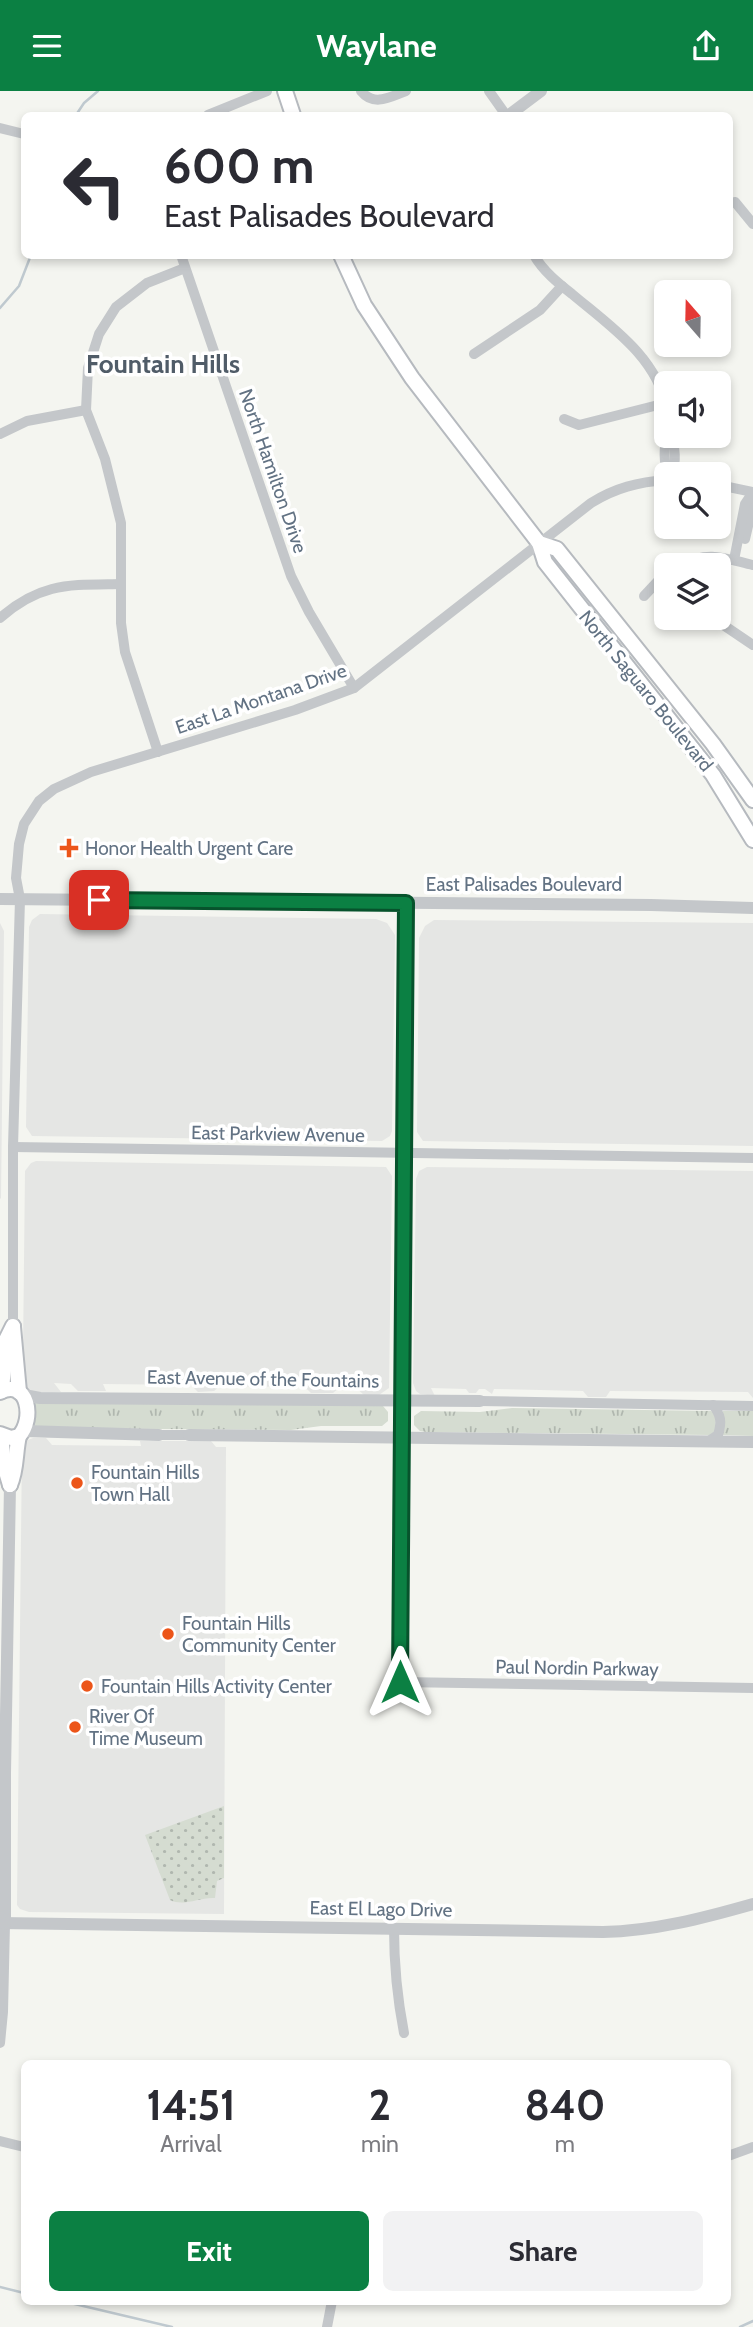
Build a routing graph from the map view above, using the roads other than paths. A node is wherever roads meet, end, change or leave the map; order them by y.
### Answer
1 (267, 91) edge
2 (285, 91) edge
3 (361, 91) edge
4 (406, 91) edge
5 (489, 91) edge
6 (541, 91) edge
7 (215, 112) edge
8 (292, 112) edge
9 (506, 112) edge
10 (512, 112) edge
11 (0, 128) edge
12 (21, 133) edge
13 (735, 202) dead end
14 (753, 224) edge
15 (182, 259) edge
16 (343, 259) edge
17 (537, 259) edge
18 (185, 268) junction
19 (562, 286) junction
20 (474, 354) dead end
21 (654, 374) edge
22 (654, 409) edge
23 (86, 410) junction
24 (564, 419) dead end
25 (0, 434) edge
26 (654, 481) edge
27 (731, 487) edge
28 (753, 492) edge
29 (539, 543) junction
30 (731, 560) edge
31 (737, 561) junction
32 (753, 565) edge
33 (121, 584) junction
34 (654, 585) edge
35 (644, 596) dead end
36 (0, 618) edge
37 (731, 630) edge
38 (753, 645) edge
39 (354, 688) junction
40 (158, 752) junction
41 (753, 800) edge
42 (753, 840) edge
43 (0, 899) edge
44 (20, 899) junction
45 (406, 903) junction
46 (753, 908) edge
47 (13, 1147) junction
48 (403, 1153) junction
49 (753, 1158) edge
50 (13, 1326) junction
51 (1, 1392) edge
52 (21, 1393) junction
53 (402, 1400) junction
54 (480, 1401) joint
55 (713, 1405) junction
56 (753, 1406) edge
57 (22, 1434) junction
58 (159, 1434) joint
59 (1, 1435) edge
60 (189, 1435) joint
61 (402, 1436) junction
62 (708, 1441) junction
63 (753, 1442) edge
64 (10, 1485) junction
65 (753, 1688) edge
66 (753, 1904) edge
67 (2, 1924) edge
68 (394, 1928) junction
69 (404, 2033) dead end
70 (0, 2043) edge
71 (0, 2141) edge
72 (21, 2146) edge
73 (753, 2147) edge
74 (731, 2155) edge
75 (331, 2305) edge
76 (327, 2327) edge

1 - 7 street
2 - 8 main road
3 - 4 street
5 - 9 street
6 - 10 street
11 - 12 street
13 - 14 street
15 - 18 street, North Hamilton Drive
16 - 29 main road, North Saguaro Boulevard
17 - 19 street
18 - 23 street
18 - 39 street, North Hamilton Drive
19 - 20 street
19 - 21 street
22 - 24 street
23 - 25 street
23 - 33 street
26 - 29 street, East La Montana Drive
27 - 28 street
28 - 31 street
29 - 39 street, East La Montana Drive
29 - 41 main road, North Saguaro Boulevard
29 - 42 main road, North Saguaro Boulevard
30 - 31 street
31 - 32 street
33 - 36 street
33 - 40 street
34 - 35 street
37 - 38 street
39 - 40 street, East La Montana Drive
40 - 44 street, East La Montana Drive
43 - 44 street, East Palisades Boulevard
44 - 45 street, East Palisades Boulevard
44 - 47 street, East La Montana Drive
45 - 46 street, East Palisades Boulevard
45 - 48 street
47 - 48 street, East Parkview Avenue
47 - 50 street, East La Montana Drive
48 - 49 street, East Parkview Avenue
48 - 53 street
50 - 51 main road
50 - 52 main road
51 - 52 main road
52 - 53 street, East Avenue of the Fountains
52 - 57 main road
53 - 54 street, East Avenue of the Fountains
53 - 61 street
54 - 55 street, East Avenue of the Fountains
55 - 56 street, East Avenue of the Fountains
55 - 62 street
57 - 58 street
57 - 59 main road
57 - 64 main road
58 - 60 street
59 - 64 main road
60 - 61 street
61 - 62 street
61 - 65 street, Paul Nordin Parkway
62 - 63 street
64 - 67 street
66 - 68 street, East El Lago Drive
67 - 68 street, East El Lago Drive
67 - 70 street
68 - 69 street
71 - 72 street
73 - 74 street
75 - 76 street

